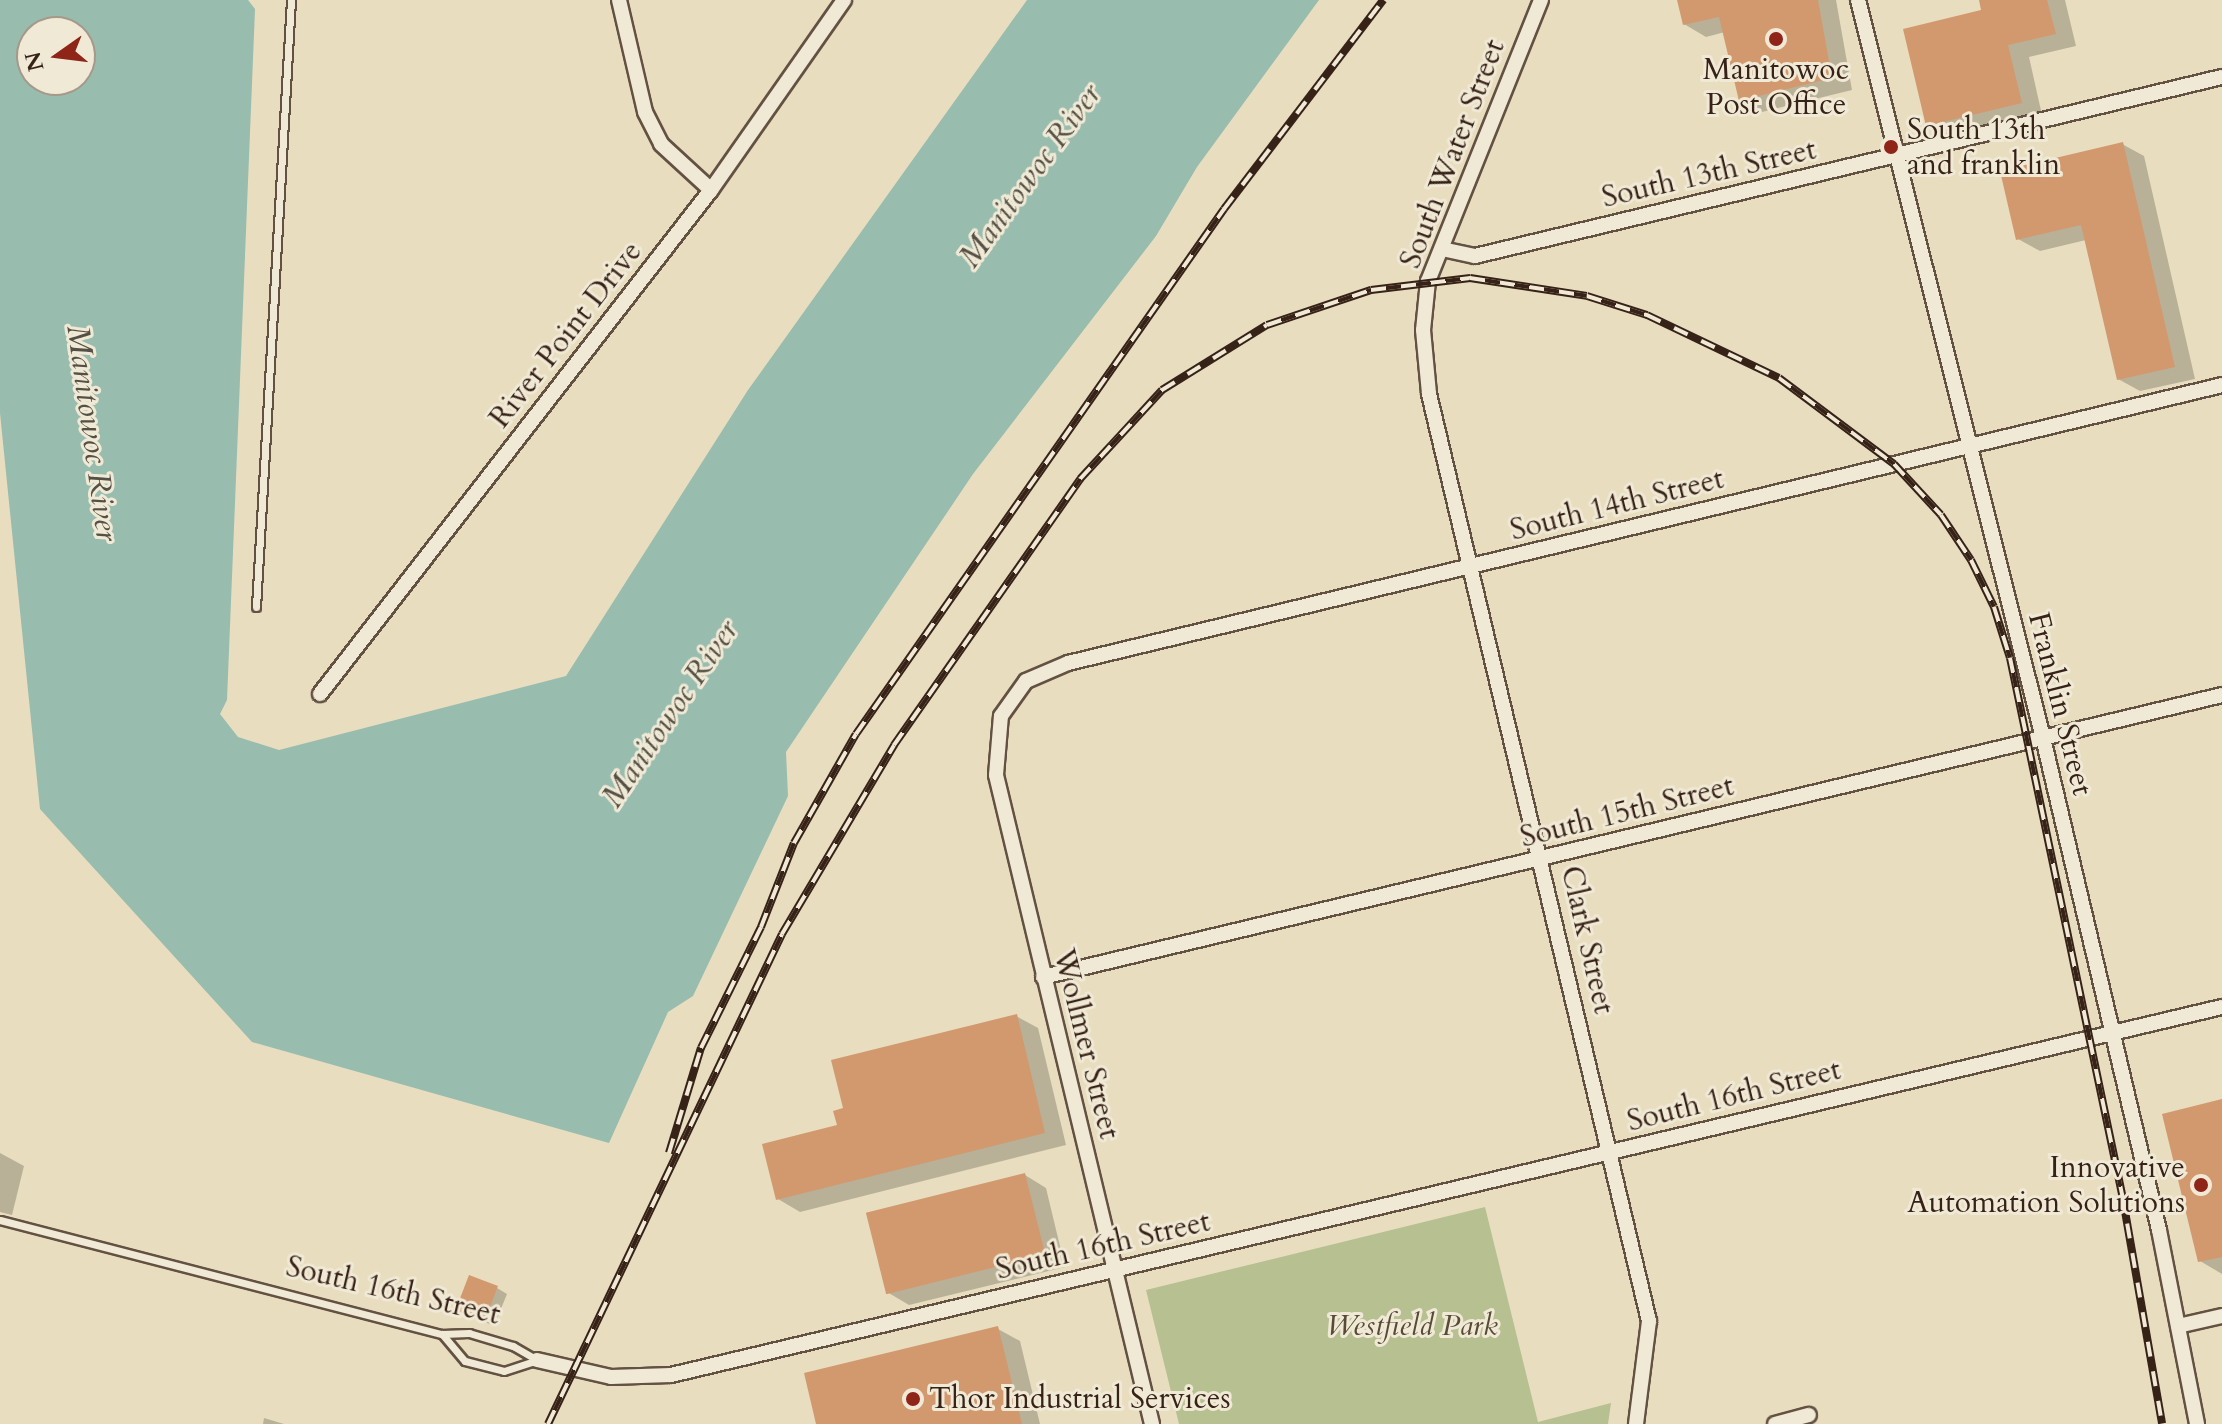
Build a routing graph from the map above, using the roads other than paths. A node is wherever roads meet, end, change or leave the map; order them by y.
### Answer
1 (291, 0) edge
2 (619, 0) edge
3 (844, 0) edge
4 (1541, 0) edge
5 (1858, 0) edge
6 (2222, 77) edge
7 (1895, 157) junction
8 (711, 190) junction
9 (1442, 249) junction
10 (1423, 330) joint
11 (2222, 385) edge
12 (1968, 447) junction
13 (1470, 568) junction
14 (256, 607) dead end
15 (1026, 681) joint
16 (320, 694) dead end
17 (2222, 695) edge
18 (2043, 738) junction
19 (1540, 860) junction
20 (1043, 977) junction
21 (2222, 1007) edge
22 (2112, 1033) junction
23 (1611, 1153) junction
24 (0, 1220) edge
25 (1114, 1270) junction
26 (2222, 1316) edge
27 (2178, 1326) junction
28 (442, 1334) junction
29 (537, 1360) junction
30 (1809, 1415) dead end
31 (1152, 1424) edge
32 (1636, 1424) edge
33 (1775, 1424) edge
34 (2197, 1424) edge

1 - 14 lane
2 - 8 street
3 - 8 street, River Point Drive
4 - 9 street, South Water Street
5 - 7 street, Franklin Street
6 - 7 street, South 13th Street
7 - 9 street, South 13th Street
7 - 12 street, Franklin Street
8 - 16 street, River Point Drive
9 - 10 street, South Water Street
10 - 13 street, Clark Street
11 - 12 street, South 14th Street
12 - 13 street, South 14th Street
12 - 18 street, Franklin Street
13 - 15 street, South 14th Street
13 - 19 street, Clark Street
15 - 20 street, Wollmer Street
17 - 18 street, South 15th Street
18 - 19 street, South 15th Street
18 - 22 street, Franklin Street
19 - 20 street, South 15th Street
19 - 23 street, Clark Street
20 - 25 street, Wollmer Street
21 - 22 street, South 16th Street
22 - 23 street, South 16th Street
22 - 27 street, Franklin Street
23 - 25 street, South 16th Street
23 - 32 street, Clark Street
24 - 28 lane, South 16th Street
25 - 29 street, South 16th Street
25 - 31 street, Wollmer Street
26 - 27 street
27 - 34 street, Franklin Street
28 - 29 lane, South 16th Street
28 - 29 lane
30 - 33 street

